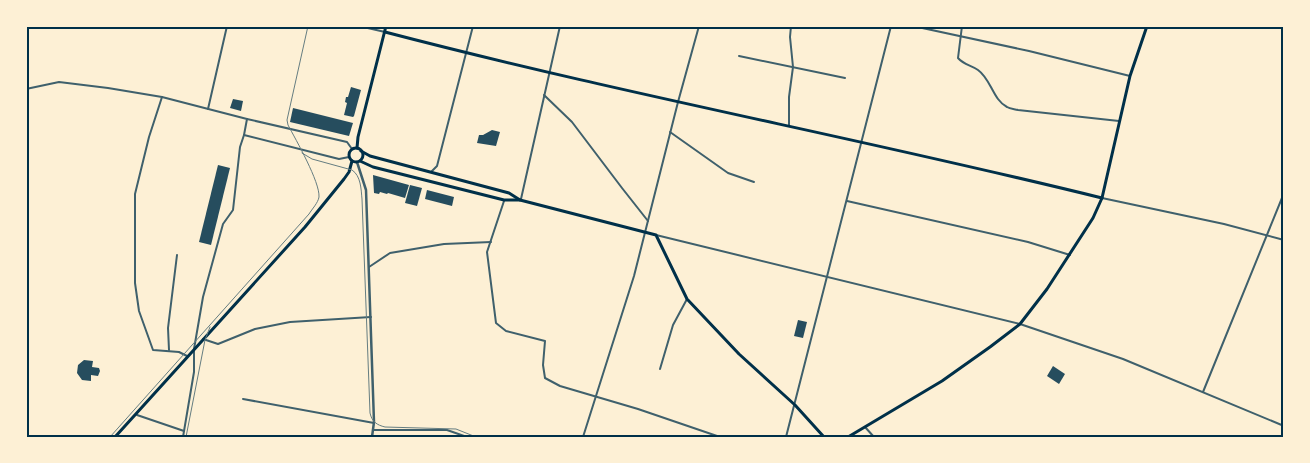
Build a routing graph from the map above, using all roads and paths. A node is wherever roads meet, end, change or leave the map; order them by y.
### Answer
1 (227, 26) edge
2 (359, 26) edge
3 (386, 26) edge
4 (473, 26) edge
5 (560, 26) edge
6 (699, 26) edge
7 (791, 26) edge
8 (892, 26) edge
9 (913, 26) edge
10 (962, 26) edge
11 (1146, 26) edge
12 (385, 32) junction
13 (961, 37) junction
14 (467, 53) junction
15 (739, 56) dead end
16 (793, 67) junction
17 (550, 72) junction
18 (1130, 76) junction
19 (845, 78) dead end
20 (26, 89) edge
21 (544, 94) junction
22 (162, 97) junction
23 (678, 102) junction
24 (208, 110) junction
25 (247, 119) junction
26 (1120, 121) junction
27 (789, 126) junction
28 (670, 132) junction
29 (244, 135) junction
30 (861, 142) junction
31 (357, 148) junction
32 (352, 149) junction
33 (361, 151) junction
34 (349, 157) junction
35 (352, 161) junction
36 (358, 161) junction
37 (431, 172) junction
38 (754, 182) dead end
39 (1284, 193) edge
40 (1102, 198) junction
41 (504, 200) junction
42 (520, 200) junction
43 (847, 201) junction
44 (648, 221) junction
45 (645, 232) junction
46 (656, 235) junction
47 (1268, 236) junction
48 (1284, 240) edge
49 (490, 242) junction
50 (177, 255) dead end
51 (1070, 255) junction
52 (369, 267) junction
53 (827, 276) junction
54 (687, 299) junction
55 (371, 317) junction
56 (1020, 324) junction
57 (202, 339) junction
58 (194, 349) junction
59 (169, 350) junction
60 (188, 356) junction
61 (660, 369) dead end
62 (1203, 393) junction
63 (595, 396) junction
64 (243, 399) dead end
65 (795, 405) junction
66 (136, 414) junction
67 (374, 423) junction
68 (1284, 426) edge
69 (865, 427) junction
70 (374, 430) junction
71 (184, 431) junction
72 (115, 437) edge
73 (183, 437) edge
74 (372, 437) edge
75 (467, 437) edge
76 (583, 437) edge
77 (720, 437) edge
78 (786, 437) edge
79 (824, 437) edge
80 (848, 437) edge
81 (874, 437) edge

1 - 24 street
2 - 12 street
3 - 12 main road
4 - 14 street
5 - 17 street
6 - 23 street
7 - 16 street
8 - 30 street
9 - 13 street
10 - 13 street
11 - 18 main road
12 - 14 main road
12 - 31 main road
13 - 18 street
13 - 26 street
14 - 17 main road
14 - 37 street
15 - 16 street
16 - 19 street
16 - 27 street
17 - 21 street
17 - 23 main road
18 - 26 main road
20 - 22 street
21 - 42 street
21 - 44 street
22 - 24 street
22 - 59 street
23 - 27 main road
23 - 28 street
24 - 25 street
25 - 29 street
25 - 32 street
26 - 40 main road
27 - 30 main road
28 - 38 street
28 - 44 street
29 - 34 street
29 - 58 street
30 - 40 main road
30 - 43 street
31 - 32 main road
31 - 33 main road
32 - 34 main road
33 - 36 main road
33 - 37 main road
34 - 35 main road
35 - 36 main road
35 - 57 main road
36 - 41 main road
36 - 52 street
37 - 42 main road
39 - 47 street
40 - 47 street
40 - 51 main road
41 - 42 main road
41 - 49 street
42 - 45 main road
43 - 51 street
43 - 53 street
44 - 45 street
45 - 46 main road
45 - 63 street
46 - 53 street
46 - 54 main road
47 - 48 street
47 - 62 street
49 - 52 street
49 - 63 street
50 - 59 street
51 - 56 main road
52 - 55 street
53 - 56 street
53 - 65 street
54 - 61 street
54 - 65 main road
55 - 57 street
55 - 67 street
56 - 62 street
56 - 69 main road
57 - 58 main road
58 - 60 main road
58 - 71 street
59 - 60 street
60 - 66 main road
62 - 68 street
63 - 76 street
63 - 77 street
64 - 67 street
65 - 78 street
65 - 79 main road
66 - 71 street
66 - 72 main road
67 - 70 street
69 - 80 main road
69 - 81 street
70 - 74 street
70 - 75 street
71 - 73 street

